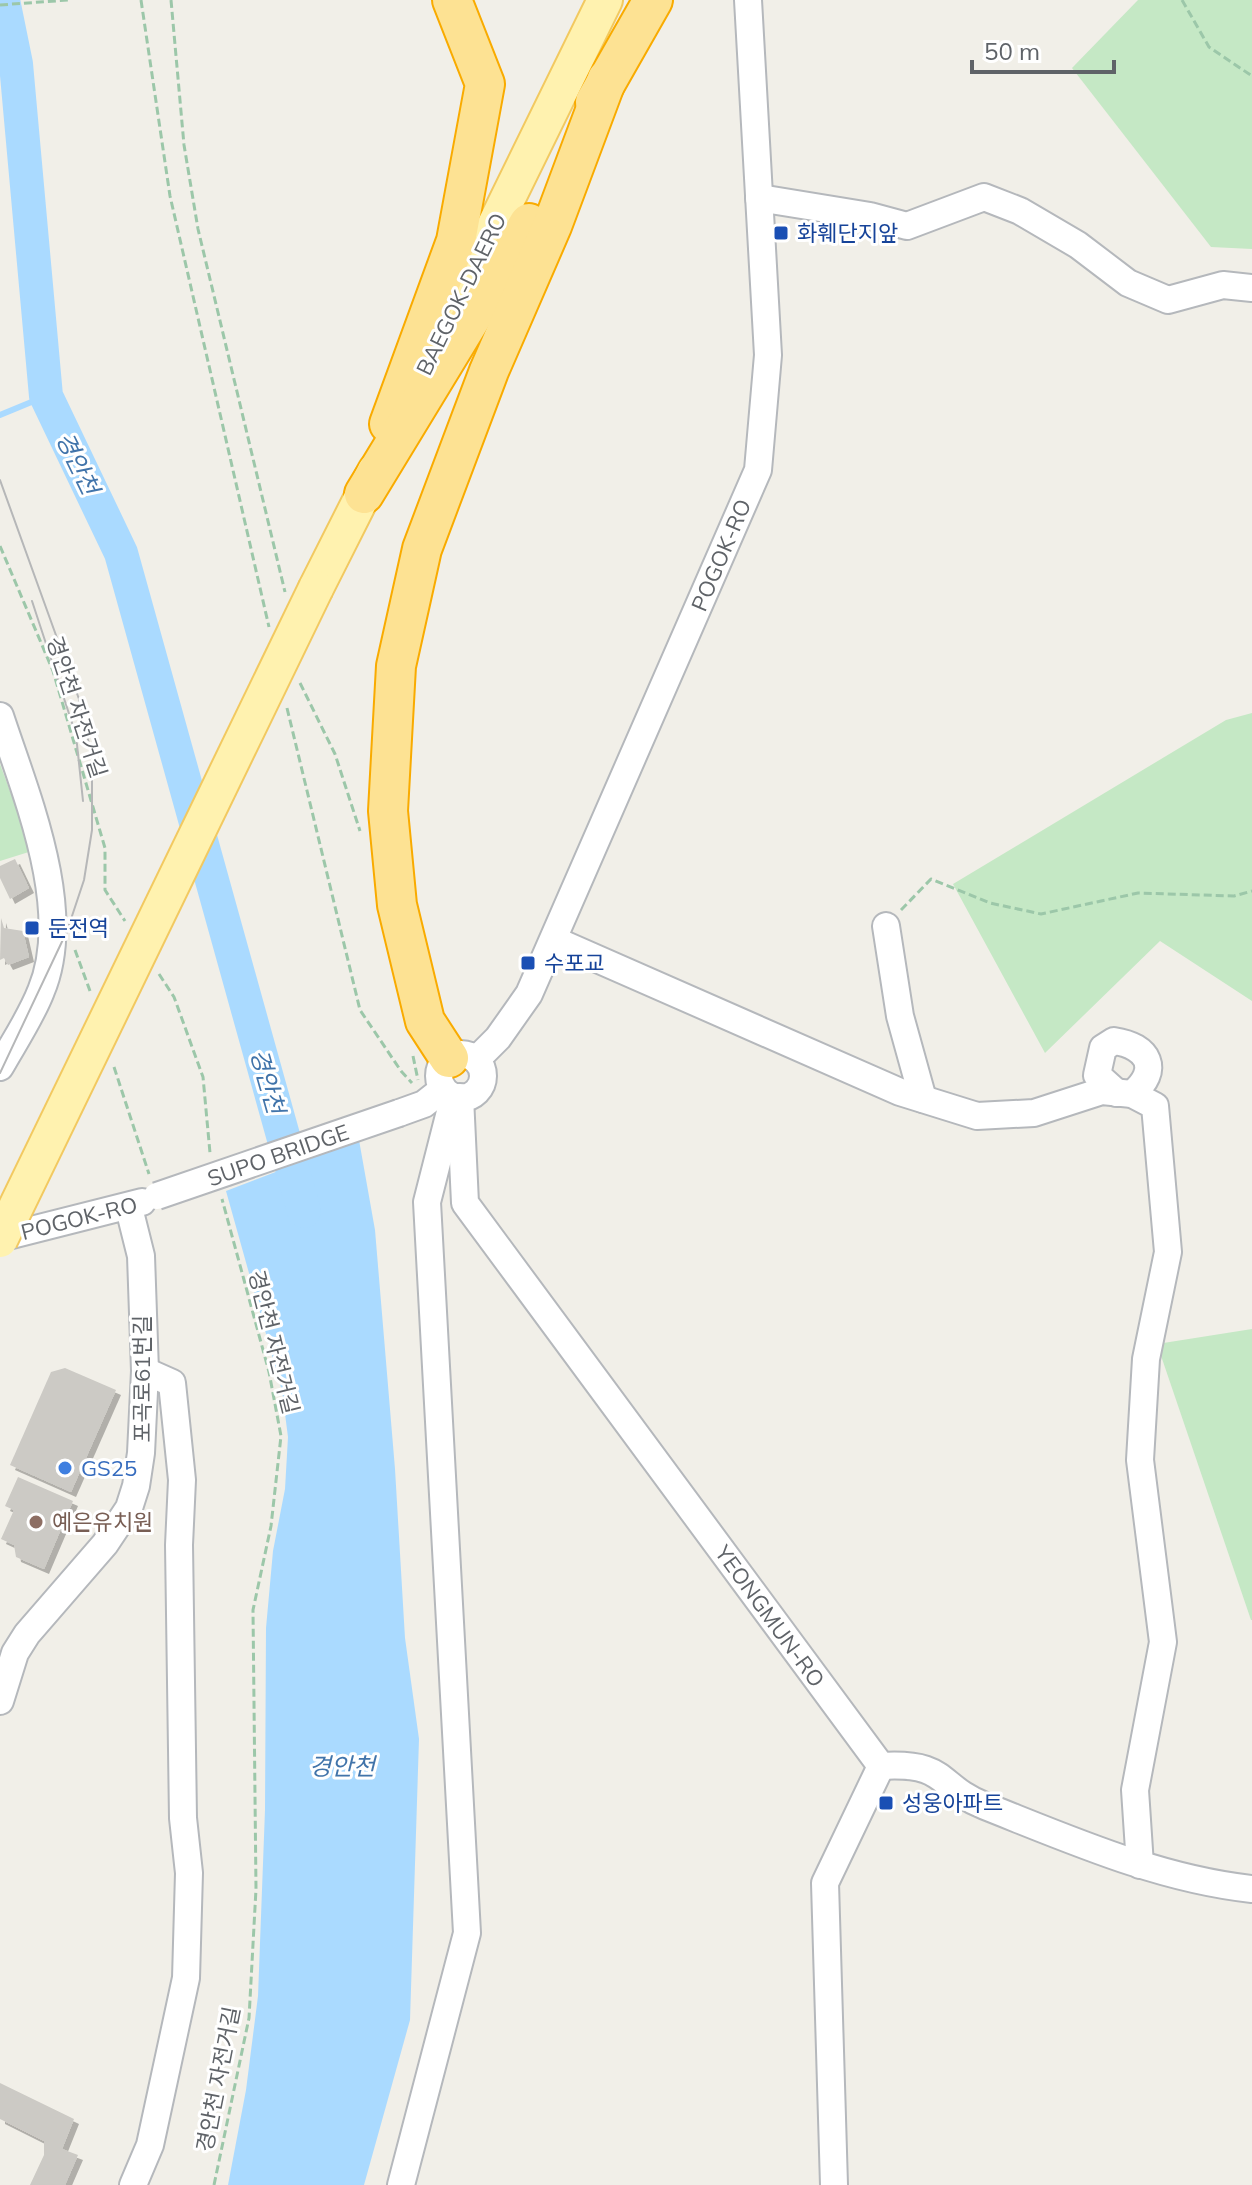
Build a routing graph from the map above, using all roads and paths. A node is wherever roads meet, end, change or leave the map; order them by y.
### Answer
1 (68, 0) edge
2 (141, 0) edge
3 (171, 0) edge
4 (452, 0) edge
5 (605, 0) edge
6 (748, 0) edge
7 (1182, 0) edge
8 (0, 5) edge
9 (649, 6) edge
10 (1252, 76) edge
11 (607, 79) junction
12 (759, 198) junction
13 (1252, 288) edge
14 (364, 494) junction
15 (0, 546) edge
16 (302, 596) junction
17 (272, 640) dead end
18 (298, 675) dead end
19 (285, 702) dead end
20 (0, 716) edge
21 (363, 841) dead end
22 (1252, 891) edge
23 (886, 926) joint
24 (131, 930) dead end
25 (554, 940) junction
26 (157, 971) dead end
27 (411, 1044) dead end
28 (0, 1067) edge
29 (450, 1082) junction
30 (923, 1099) junction
31 (399, 1113) joint
32 (214, 1166) dead end
33 (157, 1196) joint
34 (221, 1196) dead end
35 (129, 1208) junction
36 (0, 1239) edge
37 (145, 1371) junction
38 (0, 1701) edge
39 (881, 1766) junction
40 (1140, 1865) junction
41 (1252, 1889) edge
42 (133, 2185) edge
43 (214, 2185) edge
44 (401, 2185) edge
45 (834, 2185) edge

1 - 8 path
2 - 17 path
3 - 16 path
4 - 14 highway
5 - 14 main road, BAEGOK-DAERO
6 - 12 street, POGOK-RO
7 - 10 path
9 - 11 highway
11 - 14 highway
11 - 29 highway
12 - 13 street
12 - 25 street, POGOK-RO
14 - 16 main road, BAEGOK-DAERO
15 - 24 path, 경안천 자전거길
16 - 36 main road, BAEGOK-DAERO, bridge
18 - 21 path
19 - 29 path
20 - 28 street
22 - 23 path
23 - 30 street
25 - 29 street, POGOK-RO
25 - 30 street
26 - 32 path
27 - 29 path
29 - 31 street, POGOK-RO
29 - 39 street, YEONGMUN-RO
29 - 44 street
30 - 40 street
31 - 33 street, SUPO BRIDGE, bridge
33 - 35 street, POGOK-RO
34 - 43 path, 경안천 자전거길
35 - 36 street, POGOK-RO
35 - 37 street, 포곡로61번길
37 - 38 street, 포곡로61번길
37 - 42 street
39 - 40 street
39 - 45 street
40 - 41 street

